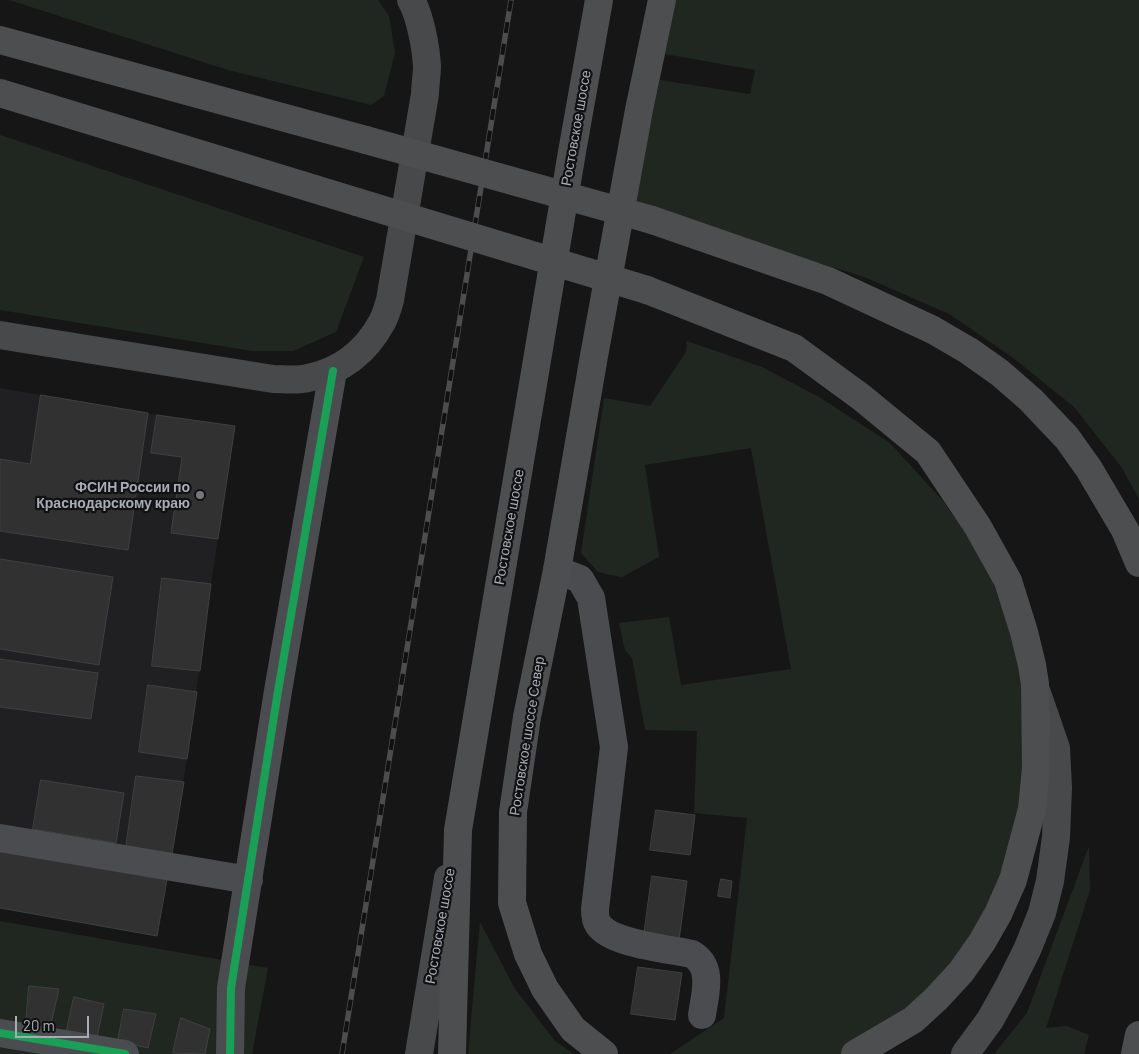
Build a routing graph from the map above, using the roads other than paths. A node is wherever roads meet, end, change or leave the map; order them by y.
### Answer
1 (411, 0) edge
2 (599, 0) edge
3 (662, 0) edge
4 (0, 40) edge
5 (0, 93) edge
6 (0, 335) edge
7 (333, 370) junction
8 (1139, 564) edge
9 (557, 570) junction
10 (1035, 684) junction
11 (458, 830) junction
12 (0, 838) edge
13 (249, 880) junction
14 (702, 1015) dead end
15 (0, 1032) edge
16 (1139, 1035) edge
17 (125, 1054) edge
18 (230, 1054) edge
19 (418, 1054) edge
20 (452, 1054) edge
21 (604, 1054) edge
22 (855, 1054) edge
23 (965, 1054) edge
24 (1135, 1054) edge

1 - 7 main road
2 - 11 highway, Ростовское шоссе
3 - 9 highway
4 - 8 highway, bridge
5 - 10 highway, bridge
6 - 7 main road
7 - 13 street
9 - 14 street
9 - 21 highway, Ростовское шоссе Север
10 - 22 highway
10 - 23 main road
11 - 19 main road, Ростовское шоссе
11 - 20 highway
12 - 13 street
13 - 18 street
15 - 17 street
16 - 24 highway

